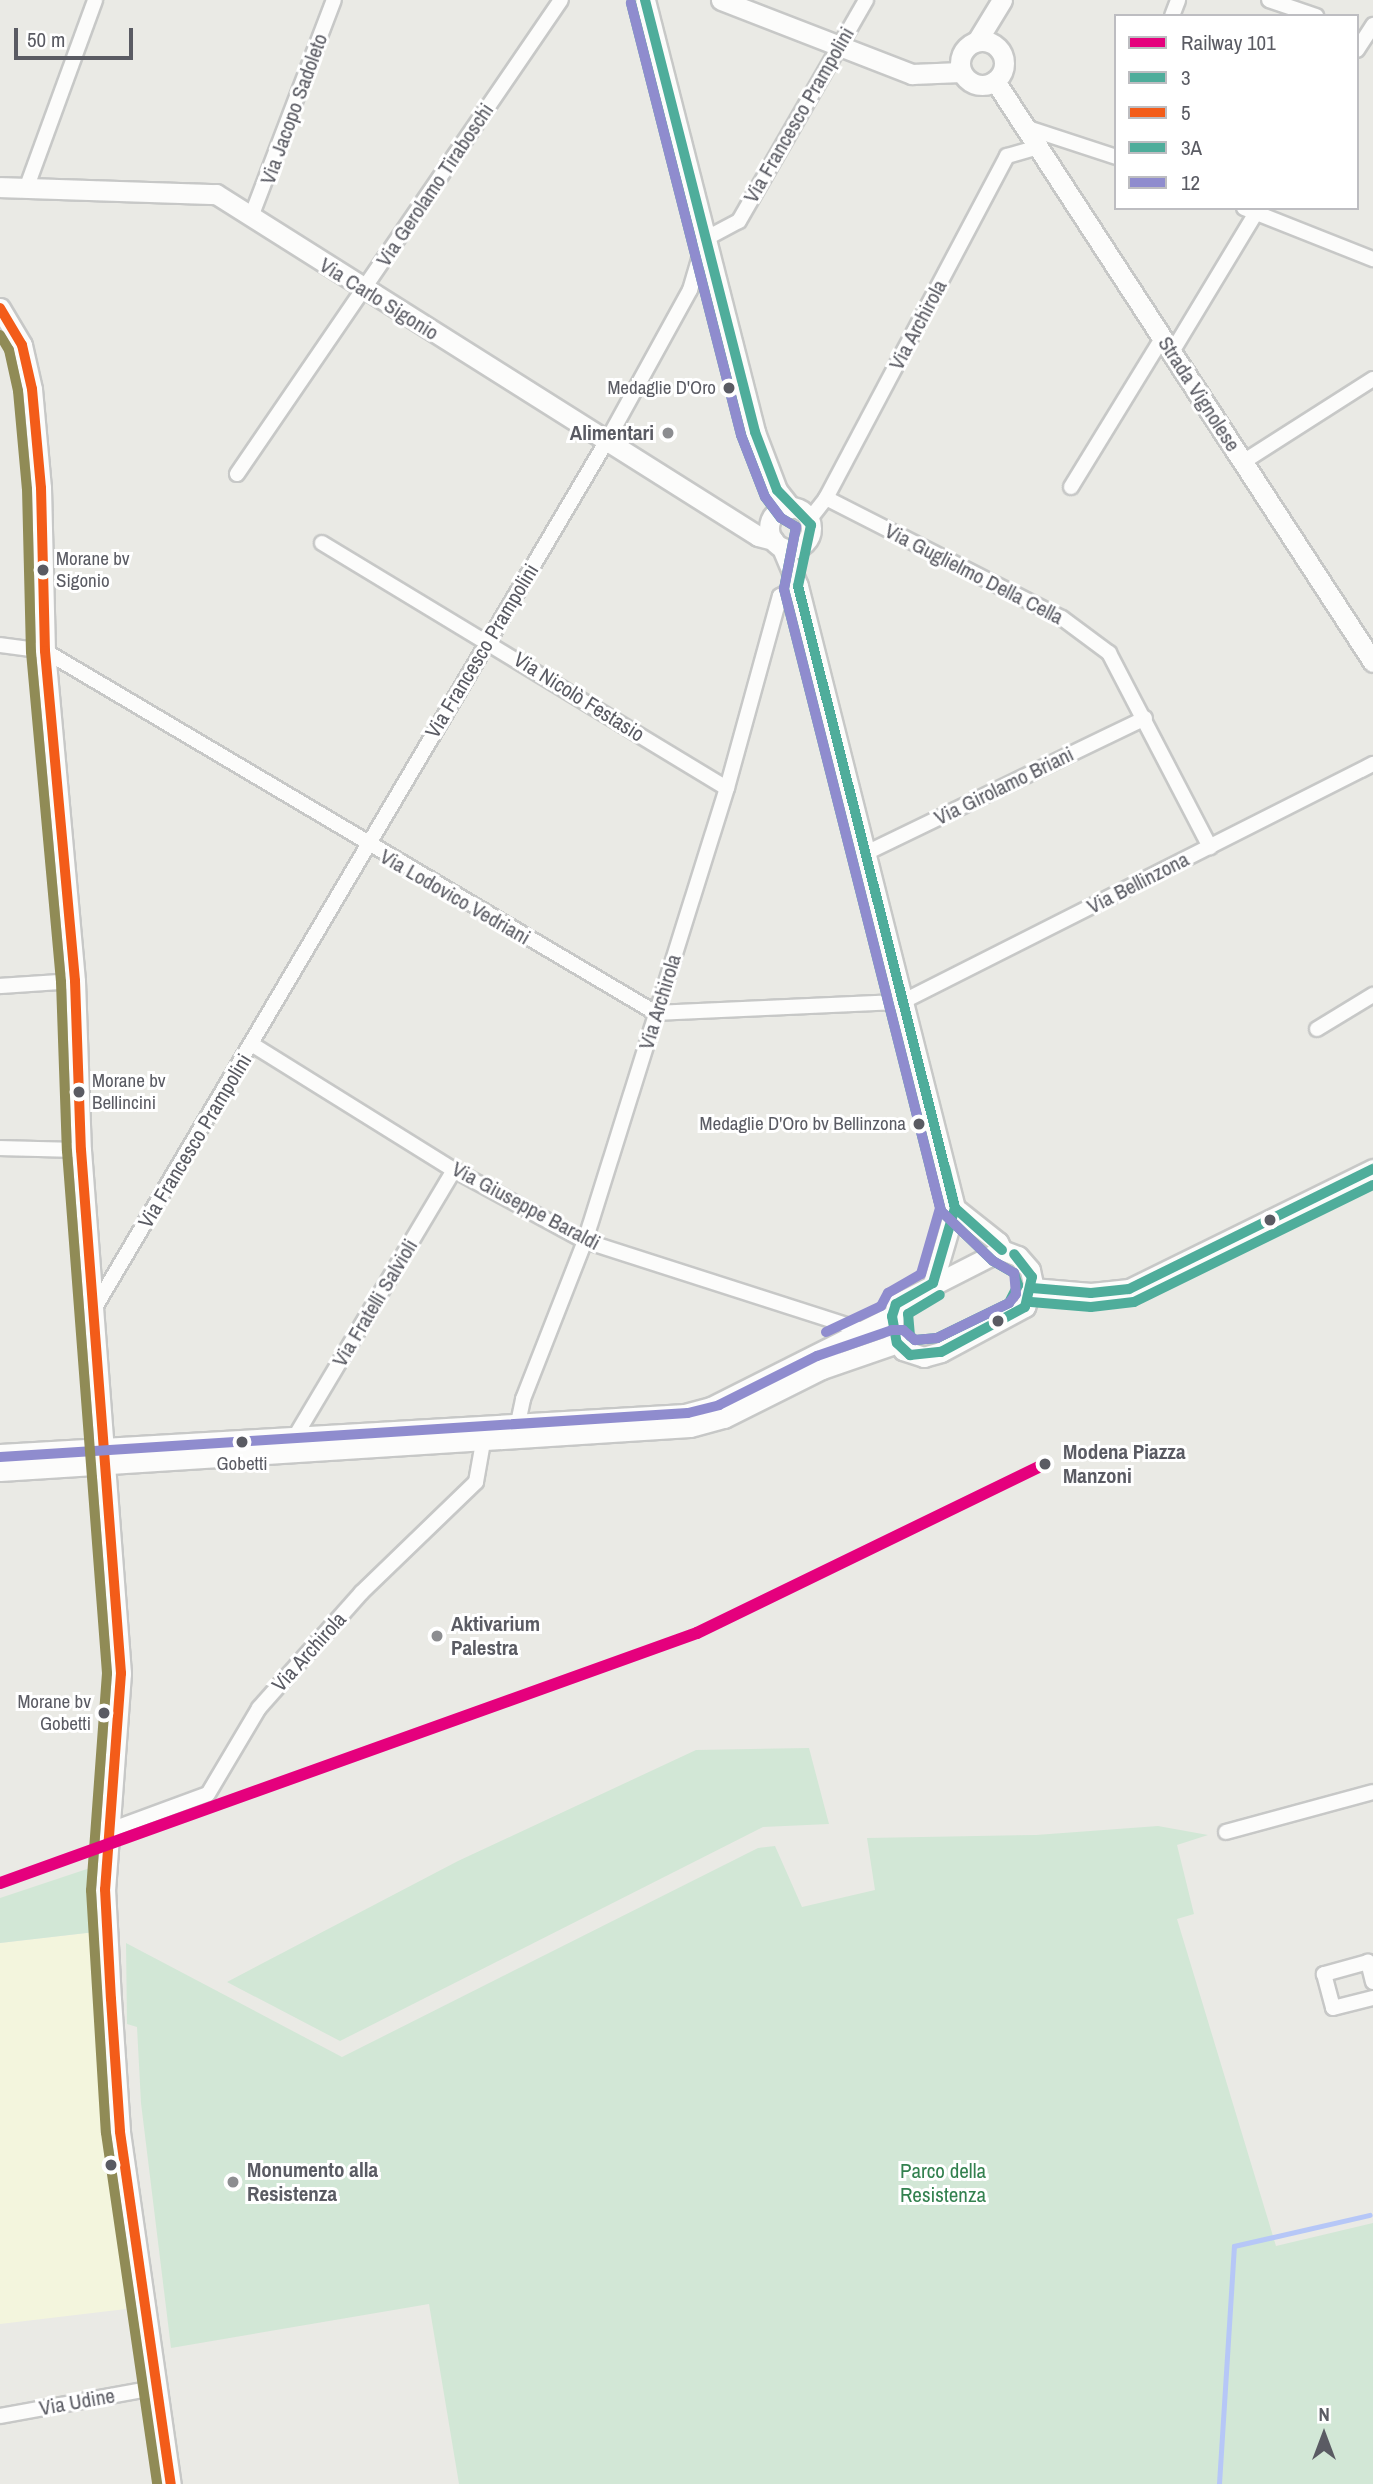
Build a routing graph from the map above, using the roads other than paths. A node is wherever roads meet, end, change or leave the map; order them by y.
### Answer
1 (95, 0) edge
2 (334, 0) edge
3 (561, 0) edge
4 (645, 0) edge
5 (721, 0) edge
6 (866, 0) edge
7 (1269, 0) edge
8 (1001, 2) edge
9 (1310, 14) edge
10 (1366, 29) edge
11 (977, 41) junction
12 (839, 45) junction
13 (1359, 45) edge
14 (1001, 51) junction
15 (961, 72) junction
16 (995, 81) junction
17 (1025, 127) junction
18 (1039, 147) junction
19 (1114, 157) edge
20 (0, 187) edge
21 (26, 189) junction
22 (1253, 210) edge
23 (251, 217) junction
24 (705, 239) junction
25 (1373, 259) edge
26 (363, 291) junction
27 (0, 308) edge
28 (1168, 345) junction
29 (1373, 379) edge
30 (608, 439) junction
31 (1243, 462) junction
32 (237, 474) dead end
33 (1071, 487) dead end
34 (826, 498) junction
35 (780, 512) junction
36 (728, 516) junction
37 (809, 520) junction
38 (322, 543) dead end
39 (777, 544) junction
40 (803, 545) junction
41 (798, 586) junction
42 (487, 641) junction
43 (0, 645) edge
44 (45, 651) junction
45 (1373, 662) edge
46 (1145, 718) junction
47 (1373, 764) edge
48 (727, 788) junction
49 (367, 846) junction
50 (1210, 847) junction
51 (864, 854) junction
52 (75, 981) junction
53 (0, 986) edge
54 (1373, 995) edge
55 (902, 1002) junction
56 (656, 1013) junction
57 (1317, 1029) dead end
58 (253, 1045) junction
59 (0, 1148) edge
60 (81, 1150) junction
61 (1373, 1169) edge
62 (454, 1170) junction
63 (956, 1208) junction
64 (585, 1241) junction
65 (1002, 1250) junction
66 (933, 1283) junction
67 (1032, 1288) junction
68 (94, 1309) junction
69 (891, 1316) junction
70 (862, 1330) junction
71 (897, 1343) junction
72 (518, 1423) junction
73 (483, 1443) junction
74 (297, 1445) junction
75 (0, 1454) edge
76 (105, 1455) junction
77 (0, 1471) edge
78 (1373, 1792) edge
79 (110, 1830) junction
80 (1226, 1832) dead end
81 (1373, 1982) edge
82 (1373, 1998) edge
83 (154, 2388) junction
84 (0, 2416) edge
85 (171, 2484) edge

1 - 21 street
2 - 23 street, Via Jacopo Sadoleto
3 - 26 street, Via Gerolamo Tiraboschi
4 - 24 street
5 - 12 street
6 - 12 street, Via Francesco Prampolini
7 - 9 street
8 - 11 street
8 - 14 street
10 - 13 street
11 - 14 street
11 - 15 street
12 - 15 street
12 - 24 street, Via Francesco Prampolini
14 - 16 street
15 - 16 street
16 - 17 street, Strada Vignolese
17 - 18 street, Strada Vignolese
17 - 19 street
18 - 28 street, Strada Vignolese
18 - 34 street, Via Archirola
20 - 21 street, Via Carlo Sigonio
21 - 23 street, Via Carlo Sigonio
22 - 25 street
22 - 28 street
23 - 26 street, Via Carlo Sigonio
24 - 30 street, Via Francesco Prampolini
24 - 35 street
26 - 30 street, Via Carlo Sigonio
26 - 32 street, Via Gerolamo Tiraboschi
27 - 44 street
28 - 31 street, Strada Vignolese
28 - 33 street
29 - 31 street
30 - 36 street, Via Carlo Sigonio
30 - 42 street, Via Francesco Prampolini
31 - 45 street, Strada Vignolese
34 - 37 street, Via Archirola
34 - 46 street, Via Guglielmo Della Cella
35 - 36 street
35 - 37 street
35 - 39 street
36 - 39 street, Via Carlo Sigonio
37 - 40 street
38 - 42 street, Via Nicolò Festasio
39 - 40 street
39 - 41 street
40 - 41 street
41 - 48 street, Via Archirola
41 - 51 street
42 - 48 street, Via Nicolò Festasio
42 - 49 street, Via Francesco Prampolini
43 - 44 street
44 - 49 street, Via Lodovico Vedriani
44 - 52 street
46 - 50 street, Via Guglielmo Della Cella
46 - 51 street, Via Girolamo Briani
47 - 50 street, Via Bellinzona
48 - 56 street, Via Archirola
49 - 56 street, Via Lodovico Vedriani
49 - 58 street, Via Francesco Prampolini
50 - 55 street, Via Bellinzona
51 - 55 street
52 - 53 street
52 - 60 street
54 - 57 street
55 - 56 street
55 - 63 street
56 - 64 street, Via Archirola
58 - 62 street, Via Giuseppe Baraldi
58 - 68 street, Via Francesco Prampolini
59 - 60 street
60 - 68 street
61 - 67 street
62 - 64 street, Via Giuseppe Baraldi
62 - 74 street, Via Fratelli Salvioli
63 - 65 street
63 - 66 street
64 - 70 street, Via Giuseppe Baraldi
64 - 72 street, Via Archirola
65 - 66 street
65 - 67 street
66 - 69 street
67 - 71 street
68 - 76 street
69 - 70 street
69 - 71 street
70 - 72 street
71 - 73 street
72 - 74 street
73 - 74 street
73 - 79 street, Via Archirola
74 - 76 street
75 - 76 street
76 - 77 street
76 - 79 street
78 - 80 street
79 - 83 street
81 - 82 street
83 - 84 street, Via Udine
83 - 85 street

